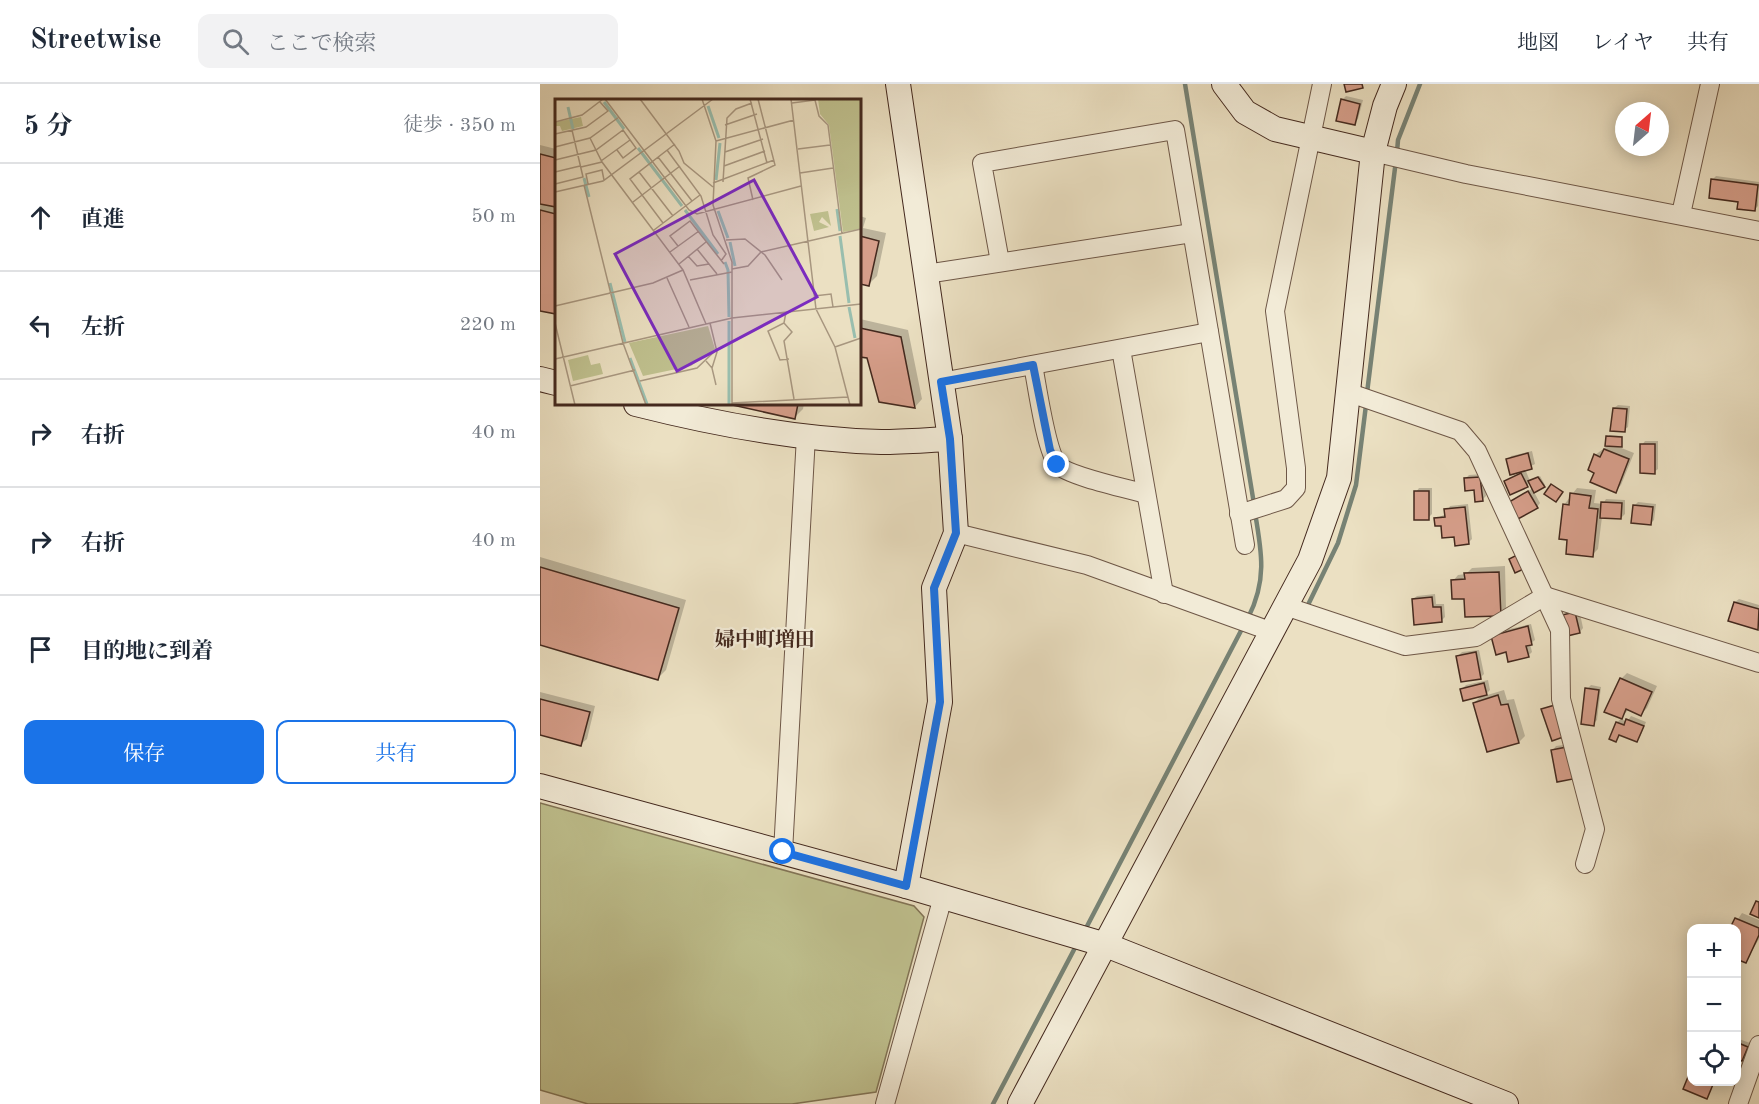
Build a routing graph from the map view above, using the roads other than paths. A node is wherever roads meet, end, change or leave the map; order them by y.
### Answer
1 (898, 84) edge
2 (1224, 84) edge
3 (1322, 84) edge
4 (1394, 84) edge
5 (1710, 84) edge
6 (1311, 140) junction
7 (1373, 153) junction
8 (1681, 214) junction
9 (1759, 231) edge
10 (1192, 233) junction
11 (1000, 262) junction
12 (926, 273) junction
13 (1209, 332) junction
14 (1121, 349) junction
15 (1033, 365) junction
16 (540, 379) edge
17 (941, 382) junction
18 (555, 383) edge
19 (1350, 393) junction
20 (640, 405) edge
21 (806, 436) junction
22 (950, 439) junction
23 (1146, 494) junction
24 (1239, 514) junction
25 (956, 533) junction
26 (1245, 545) dead end
27 (1164, 594) junction
28 (1545, 596) junction
29 (1285, 606) junction
30 (1270, 631) junction
31 (1759, 663) edge
32 (540, 786) edge
33 (783, 852) junction
34 (1585, 864) dead end
35 (906, 886) junction
36 (943, 897) junction
37 (1106, 945) junction
38 (1759, 1045) edge
39 (1752, 1090) edge
40 (1496, 1102) edge
41 (884, 1104) edge
42 (1020, 1104) edge
43 (1738, 1104) edge

1 - 12 street
2 - 6 street
3 - 6 street
4 - 7 street
5 - 8 street
6 - 7 street
6 - 24 street
7 - 8 street
7 - 19 street
8 - 9 street
10 - 11 street
10 - 11 street
10 - 13 street
11 - 12 street
12 - 17 street
13 - 14 street
13 - 24 street
14 - 15 street
14 - 23 street
15 - 17 street
15 - 23 street
16 - 18 street
17 - 22 street
19 - 28 street
19 - 29 street
20 - 21 street
21 - 22 street
21 - 33 street
22 - 25 street
23 - 27 street
24 - 26 street
25 - 27 street
25 - 35 street
27 - 30 street
28 - 29 street
28 - 31 street
28 - 34 street
29 - 30 street
30 - 37 street
32 - 33 street
33 - 35 street
35 - 36 street
36 - 37 street
36 - 41 street
37 - 40 street
37 - 42 street
38 - 39 street
39 - 43 street

